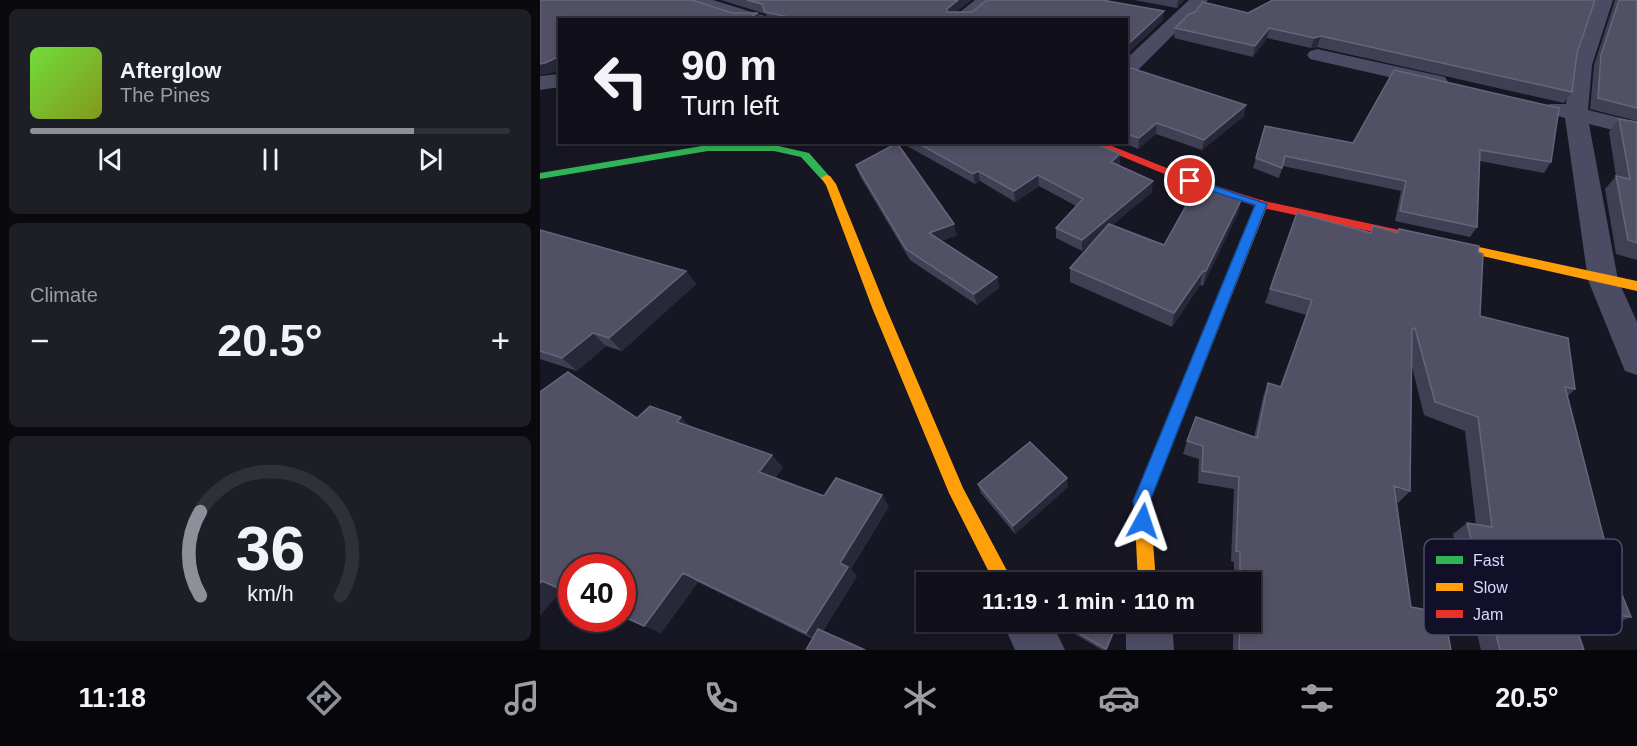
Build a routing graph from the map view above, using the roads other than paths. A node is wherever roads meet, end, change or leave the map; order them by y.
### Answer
1 (694, 0) edge
2 (987, 0) edge
3 (1199, 0) edge
4 (1604, 0) edge
5 (1163, 13) edge
6 (1185, 17) junction
7 (752, 18) edge
8 (962, 18) edge
9 (1317, 55) edge
10 (1128, 69) edge
11 (558, 80) edge
12 (540, 83) edge
13 (1452, 86) edge
14 (1531, 104) edge
15 (1576, 114) junction
16 (1637, 129) edge
17 (1097, 144) edge
18 (540, 176) edge
19 (1262, 204) junction
20 (1603, 280) junction
21 (1637, 286) edge
22 (1637, 361) edge
23 (999, 572) edge
24 (1146, 572) edge
25 (1031, 632) edge
26 (1149, 632) edge
27 (1041, 650) edge
28 (1150, 650) edge

1 - 7 street
2 - 8 street
3 - 6 street
4 - 15 street
5 - 6 street
6 - 10 street
9 - 13 street
11 - 12 street
14 - 15 street
15 - 16 street
15 - 20 street
17 - 19 street
18 - 23 street
19 - 20 street
19 - 24 street
20 - 21 street
20 - 22 street
25 - 27 street
26 - 28 street

